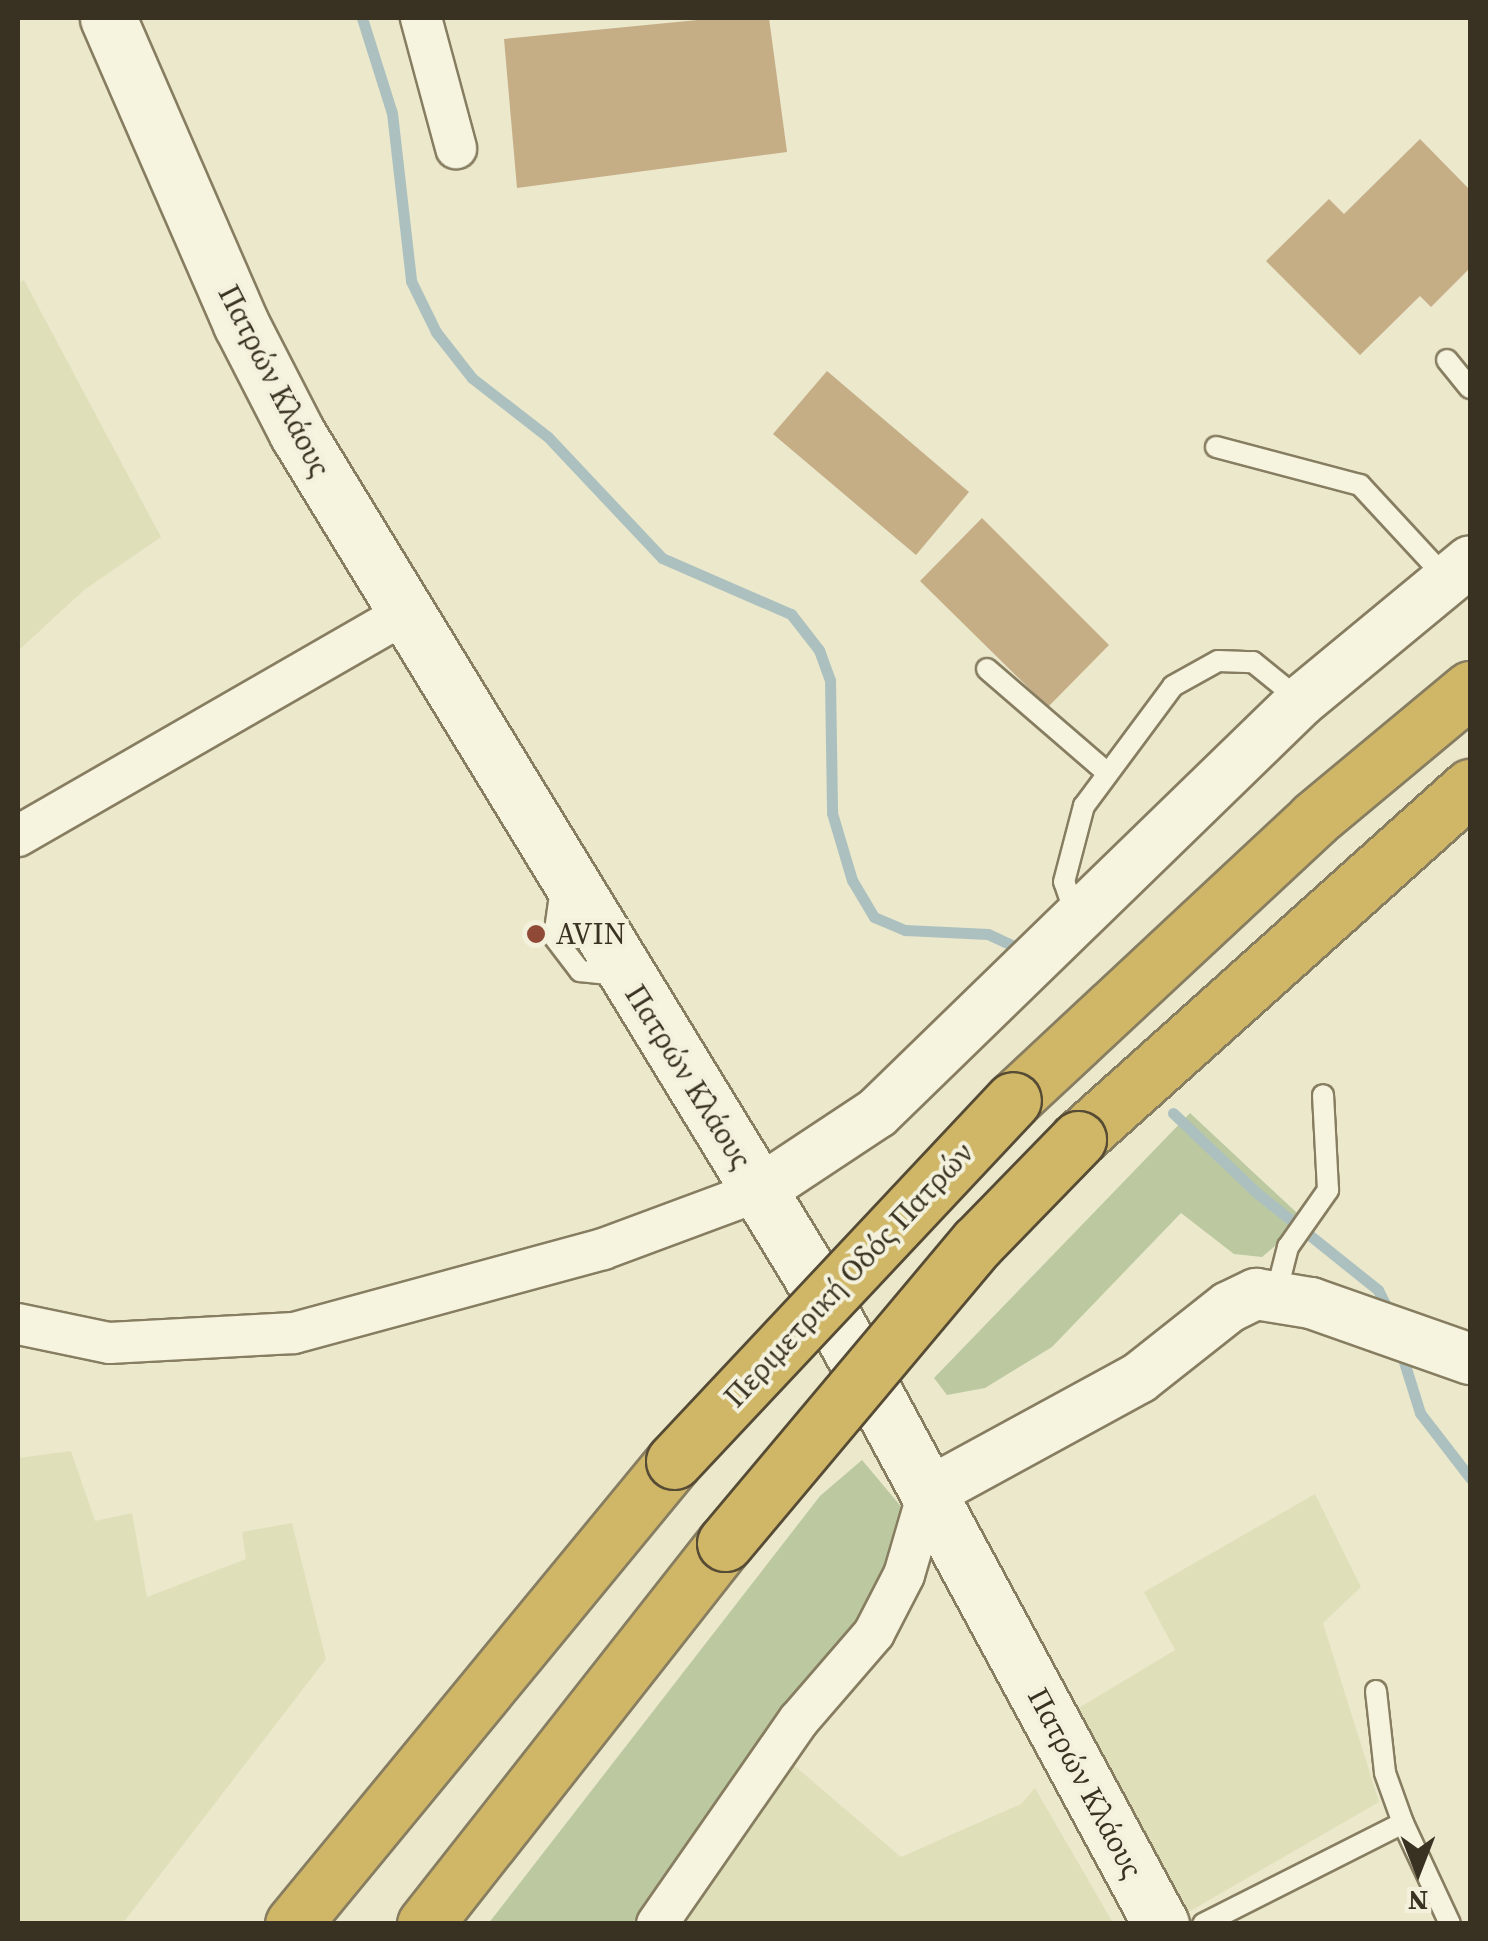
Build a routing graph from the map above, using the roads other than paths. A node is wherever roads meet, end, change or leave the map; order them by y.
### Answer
1 (108, 18) edge
2 (420, 18) edge
3 (456, 148) dead end
4 (1447, 360) dead end
5 (1470, 388) edge
6 (1216, 447) dead end
7 (1459, 570) edge
8 (402, 615) junction
9 (988, 669) dead end
10 (1470, 689) edge
11 (1301, 700) junction
12 (1104, 770) junction
13 (1470, 787) edge
14 (18, 836) edge
15 (1076, 917) junction
16 (1323, 1095) dead end
17 (759, 1191) junction
18 (1276, 1294) junction
19 (18, 1324) edge
20 (1456, 1353) edge
21 (928, 1493) junction
22 (1376, 1691) dead end
23 (1403, 1823) junction
24 (293, 1924) edge
25 (425, 1924) edge
26 (657, 1924) edge
27 (1161, 1924) edge
28 (1203, 1924) edge
29 (1450, 1924) edge

1 - 8 main road, Πατρών Κλάους
2 - 3 street
4 - 5 lane
6 - 7 lane
7 - 11 street
8 - 14 street
8 - 17 main road, Πατρών Κλάους
9 - 12 lane
10 - 24 highway, Περιμετρική Οδός Πατρών, bridge
11 - 12 lane
11 - 15 street
12 - 15 lane
13 - 25 highway, bridge
15 - 17 street
16 - 18 lane
17 - 19 street
17 - 21 main road, Πατρών Κλάους
18 - 20 street
18 - 21 street
21 - 26 street
21 - 27 main road, Πατρών Κλάους
22 - 23 lane
23 - 28 lane
23 - 29 lane

